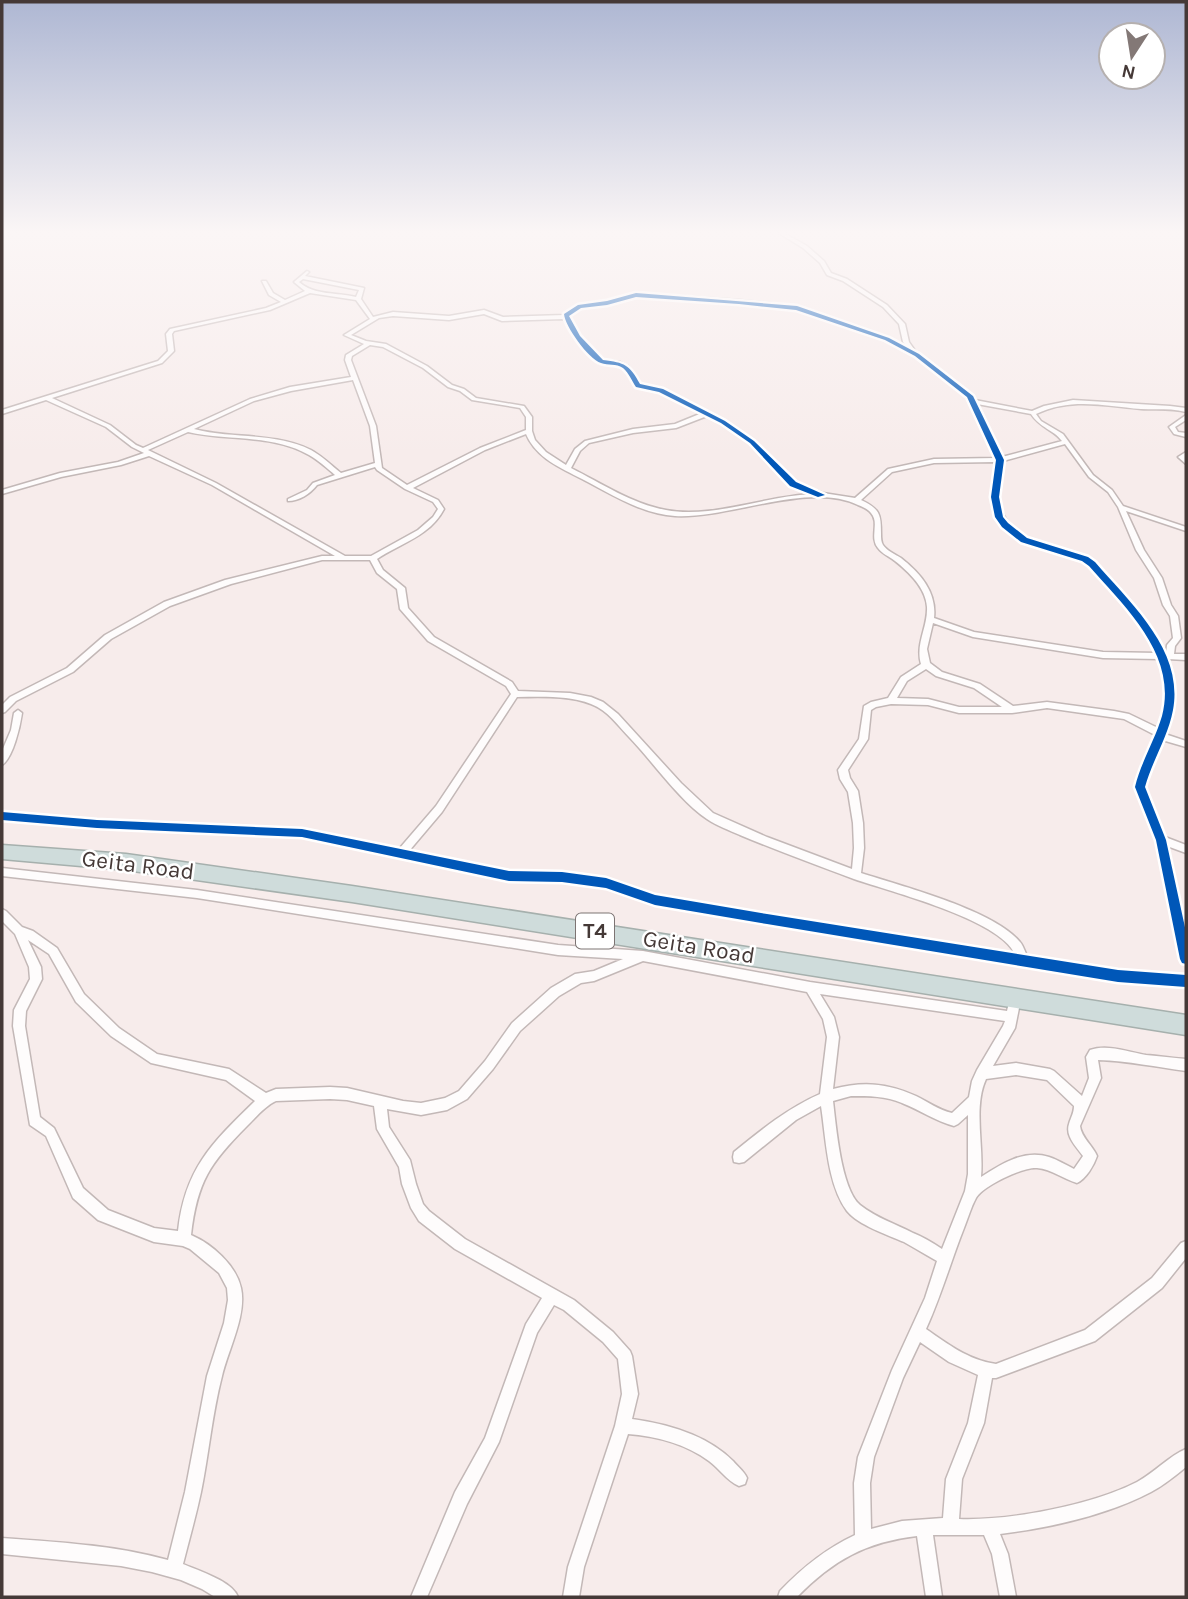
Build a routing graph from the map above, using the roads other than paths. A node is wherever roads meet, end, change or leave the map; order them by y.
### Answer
1 (266, 307) edge
2 (363, 307) edge
3 (579, 307) edge
4 (788, 307) edge
5 (885, 307) edge
6 (565, 317) junction
7 (372, 319) junction
8 (368, 344) junction
9 (917, 355) junction
10 (354, 378) junction
11 (47, 398) junction
12 (974, 402) junction
13 (1186, 410) edge
14 (2, 412) edge
15 (1033, 413) junction
16 (706, 414) junction
17 (1186, 417) edge
18 (189, 430) junction
19 (528, 431) junction
20 (1186, 435) edge
21 (1066, 442) junction
22 (148, 451) junction
23 (1186, 454) edge
24 (1000, 460) junction
25 (1186, 462) edge
26 (377, 464) junction
27 (568, 468) junction
28 (340, 476) junction
29 (407, 488) junction
30 (2, 492) edge
31 (1112, 493) junction
32 (821, 495) junction
33 (290, 500) dead end
34 (856, 500) junction
35 (1121, 508) junction
36 (1145, 517) junction
37 (1186, 529) edge
38 (342, 556) junction
39 (373, 558) junction
40 (932, 620) junction
41 (1166, 657) junction
42 (1186, 657) edge
43 (926, 665) junction
44 (515, 694) junction
45 (891, 701) junction
46 (2, 710) edge
47 (1016, 710) junction
48 (18, 713) dead end
49 (1160, 734) junction
50 (1186, 744) edge
51 (2, 762) edge
52 (2, 816) edge
53 (1161, 840) junction
54 (1186, 849) edge
55 (2, 852) edge
56 (401, 854) junction
57 (2, 872) edge
58 (856, 875) junction
59 (1181, 905) edge
60 (2, 914) edge
61 (19, 932) junction
62 (643, 956) junction
63 (1186, 959) edge
64 (1023, 960) junction
65 (1186, 981) edge
66 (810, 988) junction
67 (1014, 1008) junction
68 (1184, 1026) edge
69 (1186, 1065) edge
70 (981, 1074) junction
71 (826, 1098) junction
72 (265, 1100) junction
73 (974, 1101) junction
74 (380, 1103) junction
75 (1081, 1110) junction
76 (738, 1157) dead end
77 (972, 1191) junction
78 (184, 1240) junction
79 (1186, 1248) edge
80 (944, 1258) junction
81 (552, 1295) junction
82 (917, 1331) junction
83 (986, 1371) junction
84 (623, 1426) junction
85 (1186, 1457) edge
86 (739, 1478) dead end
87 (924, 1527) junction
88 (950, 1527) junction
89 (989, 1527) junction
90 (863, 1540) junction
91 (2, 1546) edge
92 (174, 1569) junction
93 (230, 1597) edge
94 (419, 1597) edge
95 (571, 1597) edge
96 (786, 1597) edge
97 (934, 1597) edge
98 (1007, 1597) edge

1 - 11 street
2 - 7 street
3 - 6 street
4 - 9 street
5 - 9 street
6 - 7 street
6 - 16 street
7 - 8 street
8 - 10 street
8 - 19 street
9 - 12 street
10 - 18 street
10 - 26 street
11 - 14 street
11 - 22 street
12 - 15 street
12 - 24 street
13 - 15 street
15 - 21 street
16 - 27 street
16 - 32 street
17 - 20 street
18 - 22 street
18 - 28 street
19 - 27 street
19 - 29 street
21 - 24 street
21 - 31 street
22 - 30 street
22 - 38 street
23 - 25 street
24 - 34 street
24 - 41 street
26 - 28 street
26 - 29 street
27 - 32 street
28 - 33 street
29 - 39 street
31 - 35 street
31 - 36 street
32 - 34 street
34 - 40 street
35 - 36 street
35 - 41 street
36 - 37 street
38 - 39 street
38 - 46 street
39 - 44 street
40 - 41 street
40 - 43 street
41 - 42 street
41 - 49 street
43 - 45 street
43 - 47 street
44 - 56 street
44 - 58 street
45 - 47 street
45 - 58 street
47 - 49 street
48 - 51 street
49 - 50 street
49 - 53 street
52 - 56 street
53 - 54 street
53 - 59 street
55 - 67 highway, Geita Road / T4
56 - 64 street
57 - 62 street
58 - 64 street
59 - 63 street
60 - 61 street
61 - 72 street
61 - 78 street
62 - 66 street
62 - 74 street
64 - 65 street
66 - 67 street
66 - 71 street
67 - 68 highway, Geita Road / T4
67 - 70 street
69 - 75 street
70 - 73 street
70 - 75 street
71 - 73 street
71 - 76 street
71 - 80 street
72 - 74 street
72 - 78 street
73 - 77 street
74 - 81 street
75 - 77 street
77 - 80 street
78 - 92 street
79 - 83 street
80 - 82 street
81 - 84 street
81 - 94 street
82 - 83 street
82 - 90 street
83 - 88 street
84 - 86 street
84 - 95 street
85 - 89 street
87 - 88 street
87 - 90 street
87 - 97 street
88 - 89 street
89 - 98 street
90 - 96 street
91 - 92 street
92 - 93 street

